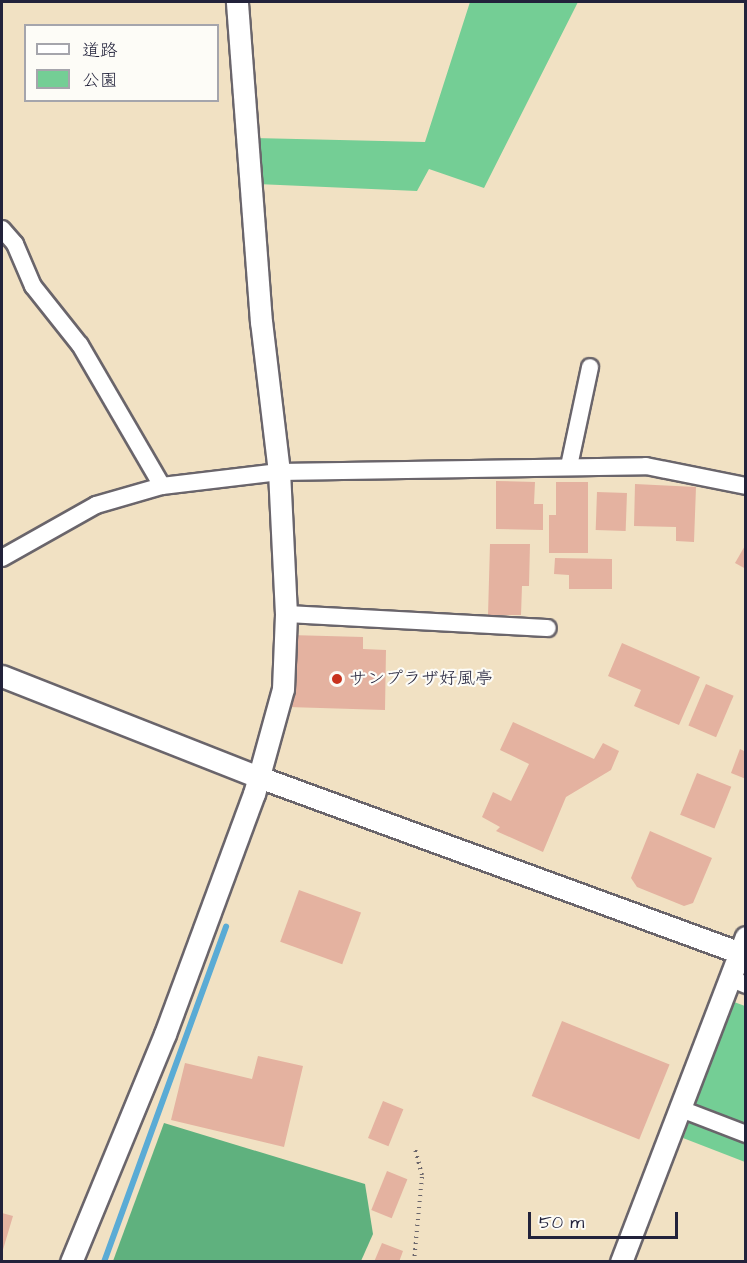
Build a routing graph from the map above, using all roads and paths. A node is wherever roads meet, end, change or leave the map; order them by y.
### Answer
1 (237, 2) edge
2 (2, 229) edge
3 (590, 367) dead end
4 (570, 466) junction
5 (279, 471) junction
6 (162, 486) junction
7 (746, 486) edge
8 (2, 558) edge
9 (286, 614) junction
10 (548, 628) dead end
11 (2, 676) edge
12 (259, 777) junction
13 (744, 945) edge
14 (739, 982) edge
15 (681, 1109) junction
16 (746, 1134) edge
17 (415, 1149) dead end
18 (70, 1262) edge
19 (414, 1262) edge
20 (621, 1262) edge

1 - 5 street
2 - 6 street
3 - 4 street
4 - 5 street
4 - 7 street
5 - 6 street
5 - 9 street
6 - 8 street
9 - 10 street
9 - 12 street
11 - 12 street
12 - 13 street
12 - 18 street
13 - 14 street
14 - 15 street
15 - 16 street
15 - 20 street
17 - 19 path

